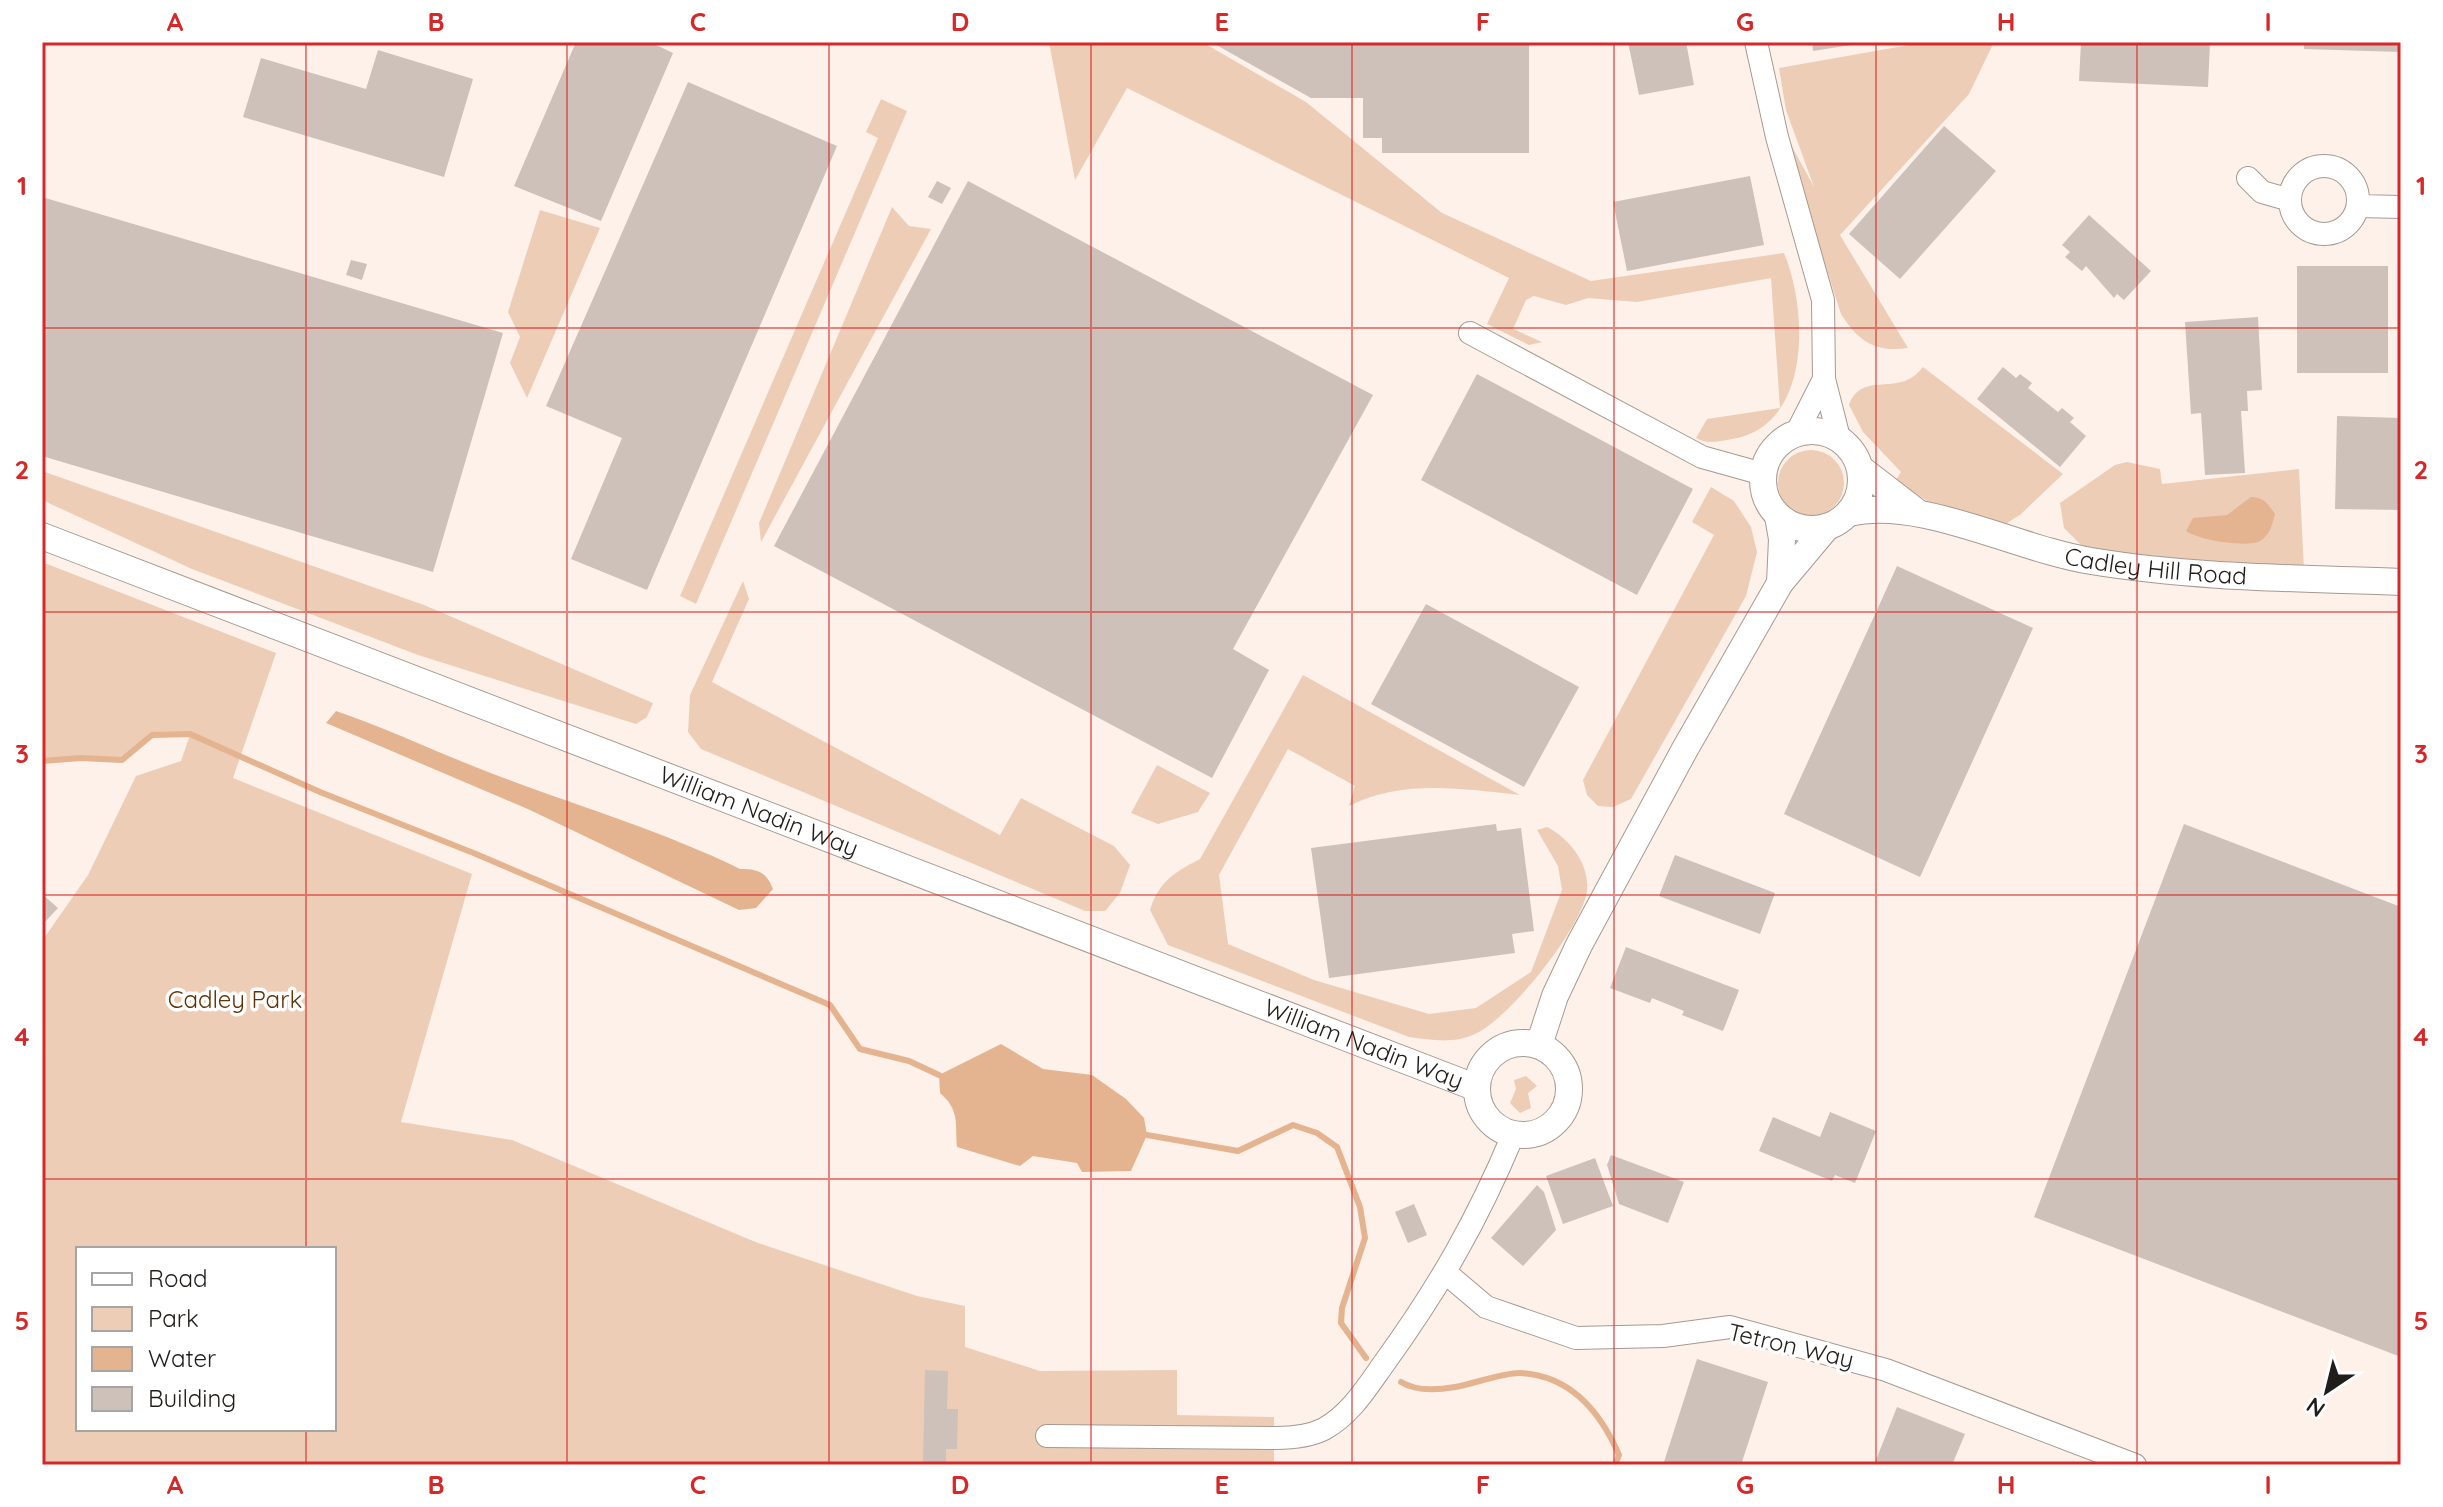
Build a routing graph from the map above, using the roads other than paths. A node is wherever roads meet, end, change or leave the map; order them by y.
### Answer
1 (1756, 42) edge
2 (2248, 178) dead end
3 (2290, 200) junction
4 (2358, 206) junction
5 (2401, 207) edge
6 (1470, 333) dead end
7 (1824, 379) junction
8 (1797, 432) junction
9 (1839, 438) junction
10 (1860, 468) junction
11 (1763, 474) junction
12 (1917, 512) junction
13 (1778, 516) junction
14 (1838, 520) junction
15 (42, 536) edge
16 (2401, 582) edge
17 (1780, 583) junction
18 (1539, 1045) junction
19 (1477, 1088) junction
20 (1513, 1135) junction
21 (1446, 1273) junction
22 (1047, 1436) dead end
23 (2135, 1465) edge

1 - 7 street
2 - 3 street
3 - 4 street
3 - 4 street
4 - 5 street
6 - 11 street
7 - 8 street
7 - 9 street
8 - 9 main road
8 - 11 main road
9 - 10 main road
10 - 12 main road, Cadley Hill Road
10 - 14 main road
11 - 13 main road
12 - 14 main road, Cadley Hill Road
12 - 16 main road, Cadley Hill Road
13 - 14 main road
13 - 17 main road
14 - 17 main road
15 - 19 main road, William Nadin Way
17 - 18 main road
18 - 19 main road
18 - 20 main road
19 - 20 main road
20 - 21 street
21 - 22 street
21 - 23 street, Tetron Way

